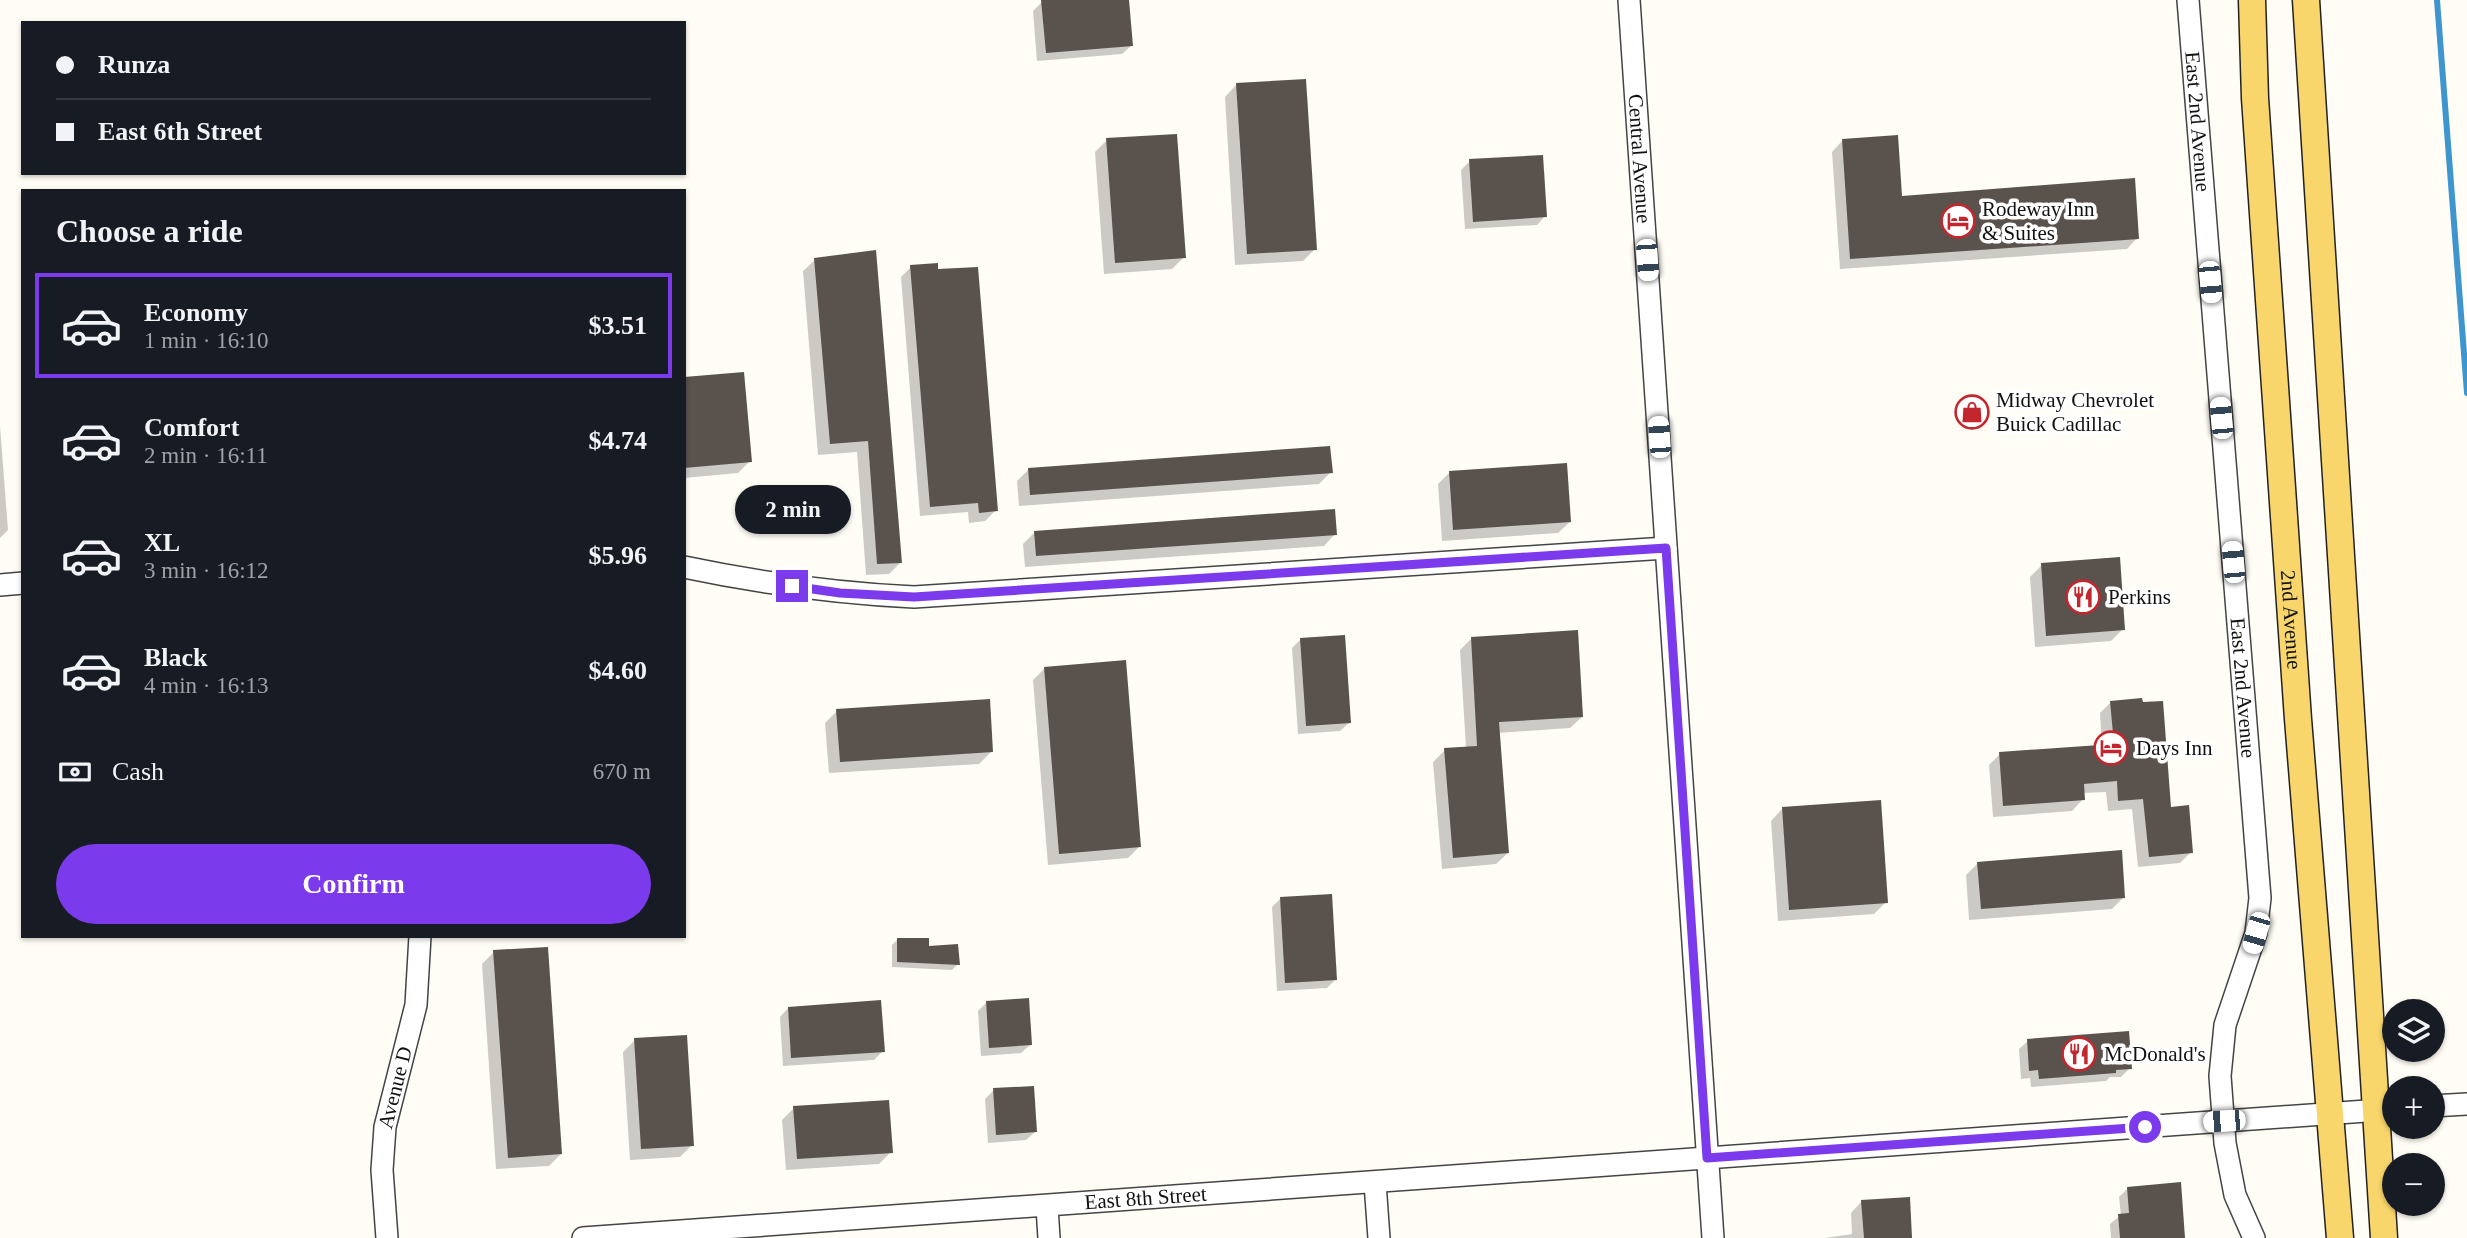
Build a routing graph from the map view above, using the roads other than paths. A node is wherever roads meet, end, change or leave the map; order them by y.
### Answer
1 (1629, 0) edge
2 (2188, 0) edge
3 (2252, 0) edge
4 (2306, 0) edge
5 (1666, 548) junction
6 (686, 567) edge
7 (21, 583) edge
8 (0, 585) edge
9 (420, 938) edge
10 (2383, 1076) edge
11 (2467, 1104) edge
12 (2445, 1106) edge
13 (2382, 1110) edge
14 (2331, 1114) junction
15 (2224, 1121) junction
16 (2385, 1139) edge
17 (1707, 1158) junction
18 (1375, 1182) junction
19 (1047, 1207) junction
20 (718, 1233) edge
21 (387, 1238) edge
22 (583, 1238) edge
23 (1049, 1238) edge
24 (1379, 1238) edge
25 (1713, 1238) edge
26 (2254, 1238) edge
27 (2340, 1238) edge
28 (2384, 1238) edge

1 - 5 street, Central Avenue
2 - 15 street, East 2nd Avenue
3 - 14 main road, 2nd Avenue
4 - 10 main road
5 - 6 street
5 - 17 street, Central Avenue
7 - 8 street
9 - 21 street, Avenue D
11 - 12 street
13 - 14 street, East 8th Street
14 - 15 street, East 8th Street
14 - 27 main road, 2nd Avenue
15 - 17 street, East 8th Street
15 - 26 street, East 2nd Avenue
16 - 28 main road
17 - 18 street, East 8th Street
17 - 25 street, Central Avenue
18 - 19 street, East 8th Street
18 - 24 street
19 - 20 street, East 8th Street
19 - 23 street
20 - 22 street, East 8th Street

